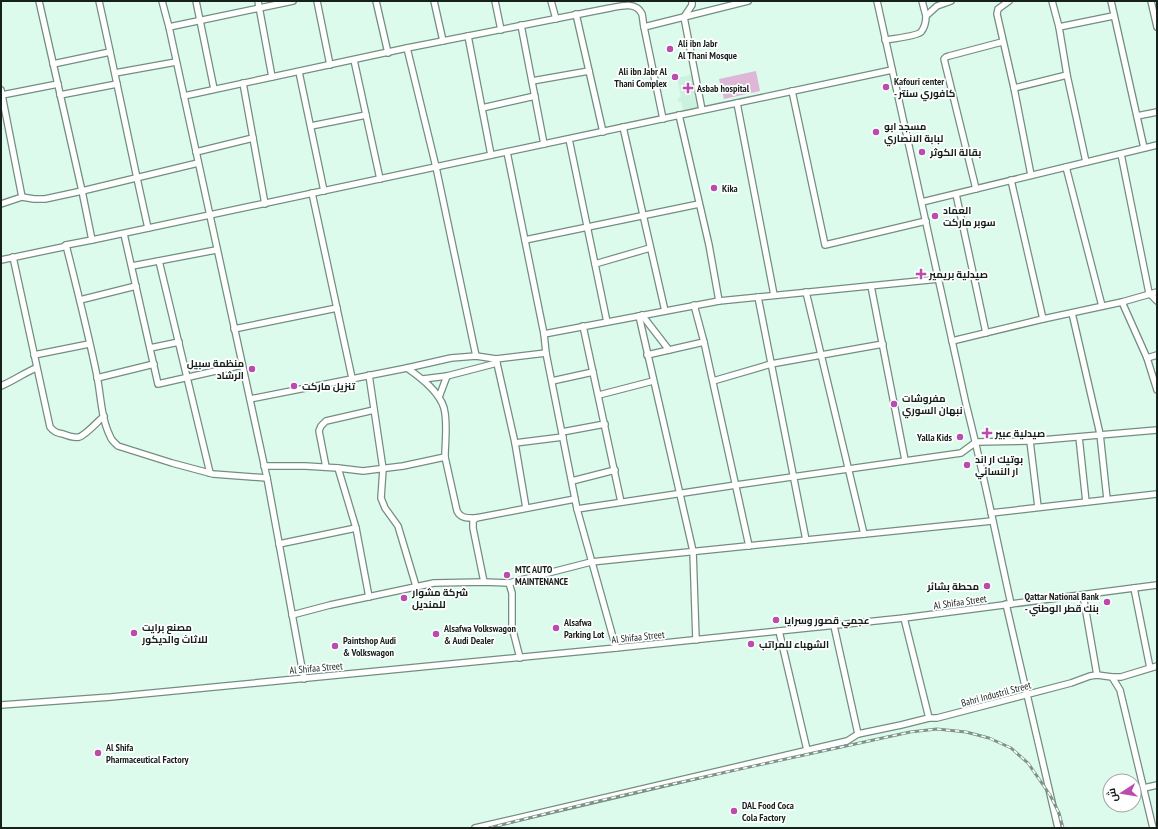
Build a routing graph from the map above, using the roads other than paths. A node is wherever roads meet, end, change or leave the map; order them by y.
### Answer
1 (39, 1) edge
2 (99, 1) edge
3 (162, 1) edge
4 (196, 1) edge
5 (258, 1) edge
6 (293, 1) edge
7 (317, 1) edge
8 (376, 1) edge
9 (434, 1) edge
10 (495, 1) edge
11 (551, 1) edge
12 (608, 1) edge
13 (637, 1) edge
14 (748, 1) edge
15 (877, 1) edge
16 (922, 1) edge
17 (951, 1) edge
18 (1009, 1) edge
19 (1052, 1) edge
20 (1111, 1) edge
21 (1151, 1) edge
22 (690, 2) edge
23 (632, 5) junction
24 (260, 8) junction
25 (610, 8) junction
26 (576, 14) junction
27 (926, 16) junction
28 (1113, 16) junction
29 (684, 17) junction
30 (556, 19) junction
31 (200, 21) junction
32 (521, 25) junction
33 (169, 27) junction
34 (644, 27) junction
35 (1059, 27) junction
36 (1157, 27) edge
37 (501, 30) junction
38 (468, 36) junction
39 (885, 40) junction
40 (443, 41) junction
41 (1002, 42) junction
42 (407, 48) junction
43 (110, 52) junction
44 (388, 53) junction
45 (354, 60) junction
46 (176, 62) junction
47 (53, 64) junction
48 (330, 65) junction
49 (892, 70) junction
50 (589, 71) junction
51 (299, 72) junction
52 (115, 74) junction
53 (1067, 75) junction
54 (272, 77) junction
55 (532, 81) junction
56 (243, 83) junction
57 (58, 84) junction
58 (117, 84) junction
59 (1014, 88) junction
60 (214, 89) junction
61 (792, 91) junction
62 (2, 92) edge
63 (60, 95) junction
64 (184, 96) junction
65 (535, 96) junction
66 (737, 103) junction
67 (2, 104) edge
68 (482, 108) junction
69 (702, 110) junction
70 (1157, 112) edge
71 (366, 115) junction
72 (679, 115) junction
73 (1137, 116) junction
74 (664, 119) junction
75 (311, 126) junction
76 (622, 127) junction
77 (603, 132) junction
78 (253, 138) junction
79 (569, 139) junction
80 (544, 144) junction
81 (1157, 145) edge
82 (1144, 148) junction
83 (196, 152) junction
84 (507, 152) junction
85 (1121, 154) junction
86 (491, 155) junction
87 (1086, 162) junction
88 (198, 163) junction
89 (436, 167) junction
90 (1066, 167) junction
91 (1031, 175) junction
92 (137, 178) junction
93 (380, 179) junction
94 (1011, 180) junction
95 (976, 189) junction
96 (82, 191) junction
97 (324, 191) junction
98 (312, 194) junction
99 (956, 194) junction
100 (22, 198) junction
101 (922, 202) junction
102 (1, 204) edge
103 (265, 204) junction
104 (698, 204) junction
105 (210, 215) junction
106 (643, 216) junction
107 (926, 221) junction
108 (587, 227) junction
109 (148, 228) junction
110 (124, 234) junction
111 (92, 240) junction
112 (525, 240) junction
113 (66, 245) junction
114 (650, 248) junction
115 (216, 250) junction
116 (13, 257) junction
117 (1, 260) edge
118 (159, 261) junction
119 (595, 264) junction
120 (132, 266) junction
121 (938, 279) junction
122 (136, 286) junction
123 (871, 286) junction
124 (806, 292) junction
125 (1157, 292) edge
126 (1149, 293) junction
127 (774, 295) junction
128 (758, 297) junction
129 (80, 300) junction
130 (719, 300) junction
131 (1157, 301) edge
132 (1122, 302) junction
133 (694, 305) junction
134 (1102, 306) junction
135 (337, 308) junction
136 (665, 311) junction
137 (1072, 313) junction
138 (640, 316) junction
139 (1043, 319) junction
140 (607, 322) junction
141 (583, 326) junction
142 (234, 329) junction
143 (986, 333) junction
144 (544, 334) junction
145 (952, 341) junction
146 (179, 342) junction
147 (704, 342) junction
148 (90, 344) junction
149 (883, 344) junction
150 (150, 348) junction
151 (669, 350) junction
152 (546, 353) junction
153 (34, 355) junction
154 (647, 355) junction
155 (821, 355) junction
156 (1157, 355) edge
157 (476, 356) junction
158 (1147, 358) junction
159 (497, 361) junction
160 (154, 364) junction
161 (771, 364) junction
162 (242, 365) junction
163 (36, 368) junction
164 (407, 368) junction
165 (593, 372) junction
166 (369, 375) junction
167 (447, 376) junction
168 (187, 377) junction
169 (97, 378) junction
170 (352, 378) junction
171 (423, 379) junction
172 (552, 381) junction
173 (653, 381) junction
174 (713, 381) junction
175 (1, 386) edge
176 (1157, 390) edge
177 (598, 395) junction
178 (439, 397) junction
179 (250, 399) junction
180 (374, 410) junction
181 (104, 416) junction
182 (605, 424) junction
183 (1157, 430) edge
184 (562, 434) junction
185 (1100, 434) junction
186 (1079, 437) junction
187 (1030, 441) junction
188 (976, 442) junction
189 (516, 443) junction
190 (444, 457) junction
191 (905, 460) junction
192 (264, 466) junction
193 (326, 467) junction
194 (338, 468) junction
195 (849, 468) junction
196 (383, 469) junction
197 (614, 470) junction
198 (210, 473) junction
199 (793, 476) junction
200 (267, 478) junction
201 (572, 481) junction
202 (736, 485) junction
203 (679, 494) junction
204 (1157, 494) edge
205 (575, 499) junction
206 (1107, 499) junction
207 (621, 502) junction
208 (1086, 502) junction
209 (1038, 507) junction
210 (526, 508) junction
211 (577, 510) junction
212 (991, 513) junction
213 (476, 518) junction
214 (992, 521) junction
215 (356, 528) junction
216 (864, 534) junction
217 (806, 540) junction
218 (279, 544) junction
219 (749, 546) junction
220 (693, 551) junction
221 (591, 562) junction
222 (484, 582) junction
223 (509, 583) junction
224 (1157, 585) edge
225 (416, 586) junction
226 (1134, 588) junction
227 (1083, 594) junction
228 (369, 597) junction
229 (1008, 604) junction
230 (292, 614) junction
231 (904, 618) junction
232 (834, 626) junction
233 (779, 631) junction
234 (696, 640) junction
235 (616, 648) junction
236 (520, 658) junction
237 (1157, 666) edge
238 (1150, 668) junction
239 (1097, 675) junction
240 (1112, 677) junction
241 (304, 679) junction
242 (1028, 695) junction
243 (1, 705) edge
244 (929, 718) junction
245 (858, 734) junction
246 (807, 750) junction
247 (1157, 785) edge
248 (1144, 788) junction
249 (475, 828) edge
250 (1058, 828) edge
251 (1153, 828) edge

1 - 47 street
2 - 43 street
3 - 33 street
4 - 31 street
5 - 24 street
6 - 24 street
7 - 48 street
8 - 44 street
9 - 40 street
10 - 37 street
11 - 30 street
12 - 25 street
13 - 23 street
14 - 29 street
15 - 39 street
16 - 27 street
17 - 27 street
18 - 41 street
19 - 35 street
20 - 28 street
21 - 36 street
22 - 29 street
23 - 25 street
23 - 34 street
24 - 31 street
24 - 54 street
25 - 26 street
26 - 30 street
26 - 50 street
27 - 39 street
28 - 35 street
28 - 73 street
29 - 34 street
29 - 69 street
30 - 32 street
31 - 33 street
31 - 60 street
32 - 37 street
32 - 55 street
33 - 46 street
34 - 74 street
35 - 53 street
37 - 38 street
38 - 40 street
38 - 68 street
39 - 49 street
40 - 42 street
41 - 59 street
41 - 95 street
42 - 44 street
42 - 89 street
43 - 47 street
43 - 52 street
44 - 45 street
45 - 48 street
45 - 71 street
46 - 52 street
46 - 64 street
47 - 57 street
48 - 51 street
49 - 61 street
49 - 101 street
50 - 55 street
50 - 77 street
51 - 54 street
51 - 75 street
52 - 58 street
53 - 59 street
53 - 87 street
54 - 56 street
55 - 65 street
56 - 60 street
56 - 78 street
57 - 62 street
57 - 63 street
58 - 63 street
58 - 92 street
59 - 91 street
60 - 64 street
61 - 66 street
61 - 107 street
62 - 67 street
63 - 96 street
64 - 83 street
65 - 68 street
65 - 80 street
66 - 69 street
66 - 127 street
67 - 100 street
68 - 86 street
69 - 72 street
70 - 73 street
71 - 75 street
71 - 93 street
72 - 74 street
72 - 104 street
73 - 82 street
74 - 76 street
75 - 97 street
76 - 77 street
76 - 106 street
77 - 79 street
78 - 83 street
78 - 103 street
79 - 80 street
79 - 108 street
80 - 84 street
81 - 82 street
82 - 85 street
83 - 88 street
84 - 86 street
84 - 112 street
85 - 87 street
85 - 126 street
86 - 89 street
87 - 90 street
88 - 92 street
88 - 105 street
89 - 93 street
89 - 157 street
90 - 91 street
90 - 134 street
91 - 94 street
92 - 96 street
92 - 109 street
93 - 97 street
94 - 95 street
94 - 139 street
95 - 99 street
96 - 100 street
96 - 111 street
97 - 98 street
98 - 103 street
98 - 135 street
99 - 101 street
99 - 143 street
100 - 102 street
101 - 107 street
103 - 105 street
104 - 106 street
104 - 130 street
105 - 109 street
105 - 115 street
106 - 108 street
106 - 114 street
107 - 121 street
108 - 112 street
108 - 119 street
109 - 110 street
110 - 111 street
110 - 120 street
111 - 113 street
112 - 144 street
113 - 116 street
113 - 129 street
114 - 119 street
114 - 136 street
115 - 118 street
115 - 142 street
116 - 117 street
116 - 153 street
118 - 120 street
118 - 146 street
119 - 140 street
120 - 122 street
121 - 123 street
121 - 145 street
122 - 129 street
122 - 150 street
123 - 124 street
123 - 149 street
124 - 127 street
124 - 155 street
125 - 126 street
126 - 131 street
126 - 132 street
127 - 128 street
128 - 130 street
128 - 161 street
129 - 148 street
130 - 133 street
132 - 134 street
132 - 158 street
133 - 136 street
133 - 147 street
134 - 137 street
135 - 142 street
135 - 170 street
136 - 138 street
137 - 139 street
137 - 185 street
138 - 140 street
138 - 151 street
138 - 154 street
139 - 143 street
140 - 141 street
141 - 144 street
141 - 165 street
142 - 162 street
143 - 145 street
144 - 152 street
145 - 188 street
146 - 150 street
146 - 168 street
147 - 151 street
147 - 174 street
148 - 153 street
148 - 169 street
149 - 155 street
149 - 191 street
150 - 160 street
151 - 154 street
152 - 159 street
152 - 172 street
153 - 163 street
154 - 173 street
155 - 161 street
155 - 195 street
156 - 158 street
157 - 159 street
157 - 164 street
158 - 176 street
159 - 167 street
159 - 189 street
160 - 168 street
160 - 169 street
161 - 174 street
161 - 199 street
162 - 168 street
162 - 179 street
163 - 175 street
163 - 181 street
164 - 166 street
164 - 171 street
165 - 172 street
165 - 177 street
166 - 170 street
166 - 180 street
167 - 171 street
167 - 178 street
168 - 198 street
169 - 181 street
170 - 179 street
171 - 178 street
172 - 184 street
173 - 177 street
173 - 203 street
174 - 202 street
177 - 182 street
178 - 190 street
179 - 192 street
180 - 193 street
180 - 196 street
181 - 198 street
182 - 184 street
182 - 197 street
183 - 185 street
184 - 189 street
184 - 201 street
185 - 186 street
185 - 206 street
186 - 187 street
186 - 208 street
187 - 188 street
187 - 209 street
188 - 191 street
188 - 212 street
189 - 210 street
190 - 196 street
190 - 213 street
191 - 195 street
192 - 193 street
192 - 200 street
193 - 194 street
194 - 196 street
194 - 215 street
195 - 199 street
195 - 216 street
196 - 225 street
197 - 201 street
197 - 207 street
198 - 200 street
199 - 202 street
199 - 217 street
200 - 218 street
201 - 205 street
202 - 203 street
202 - 219 street
203 - 207 street
203 - 220 street
204 - 206 street
205 - 210 street
205 - 211 street
206 - 208 street
207 - 211 street
208 - 209 street
209 - 212 street
210 - 213 street
211 - 221 street
212 - 214 street
213 - 222 street
214 - 216 street
214 - 229 street
215 - 218 street
215 - 228 street
216 - 217 street
217 - 219 street
218 - 230 street
219 - 220 street
220 - 221 street
220 - 234 street
221 - 223 street
221 - 235 street
222 - 223 street
222 - 225 street
223 - 236 street
224 - 226 street, Al Shifaa Street
225 - 228 street
226 - 227 street, Al Shifaa Street
226 - 238 street
227 - 229 street, Al Shifaa Street
227 - 239 street
228 - 230 street
229 - 231 street, Al Shifaa Street
229 - 242 street
230 - 241 street
231 - 232 street, Al Shifaa Street
231 - 244 street
232 - 233 street, Al Shifaa Street
232 - 245 street
233 - 234 street, Al Shifaa Street
233 - 246 street
234 - 235 street, Al Shifaa Street
235 - 236 street, Al Shifaa Street
236 - 241 street, Al Shifaa Street
237 - 238 street, Bahri Industril Street
238 - 240 street, Bahri Industril Street
239 - 240 street, Bahri Industril Street
239 - 242 street, Bahri Industril Street
240 - 248 street
241 - 243 street, Al Shifaa Street
242 - 244 street, Bahri Industril Street
242 - 250 street
244 - 245 street, Bahri Industril Street
245 - 246 street, Bahri Industril Street
246 - 249 street, Bahri Industril Street
247 - 248 street
248 - 251 street

